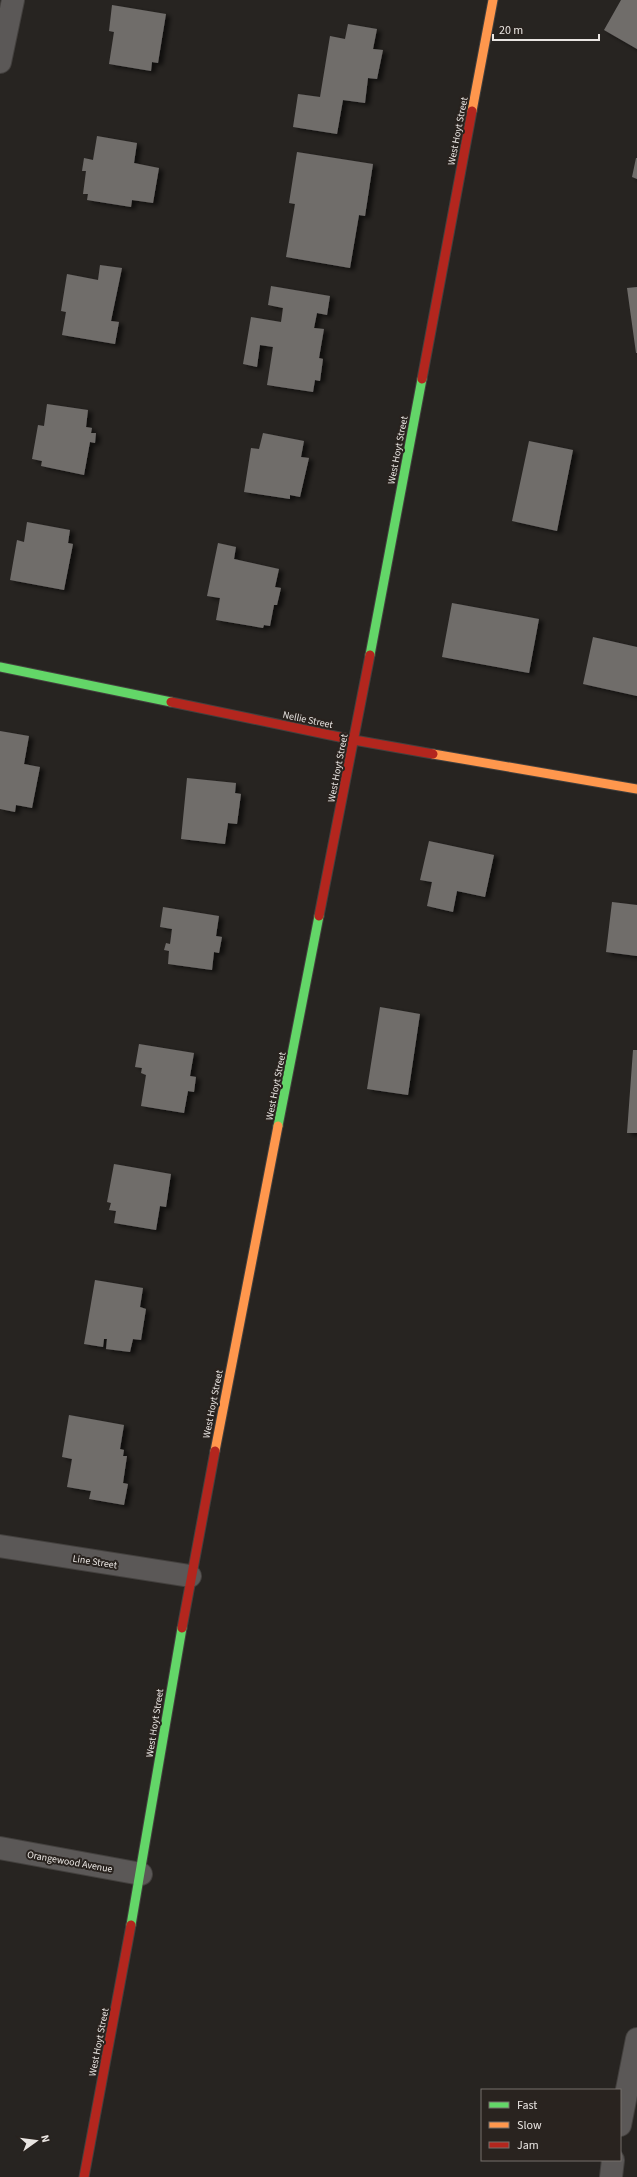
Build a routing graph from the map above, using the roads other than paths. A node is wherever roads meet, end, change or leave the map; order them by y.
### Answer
1 (13, 0) edge
2 (493, 0) edge
3 (0, 62) edge
4 (0, 667) edge
5 (354, 740) junction
6 (637, 790) edge
7 (0, 1546) edge
8 (190, 1576) junction
9 (0, 1848) edge
10 (141, 1874) junction
11 (637, 2039) edge
12 (621, 2120) edge
13 (613, 2161) edge
14 (84, 2177) edge
15 (611, 2177) edge

1 - 3 street
2 - 5 street, West Hoyt Street
4 - 5 street, Nellie Street
5 - 6 street, Nellie Street
5 - 8 street, West Hoyt Street
7 - 8 street, Line Street
8 - 10 street, West Hoyt Street
9 - 10 street, Orangewood Avenue
10 - 14 street, West Hoyt Street
11 - 12 street
13 - 15 street

